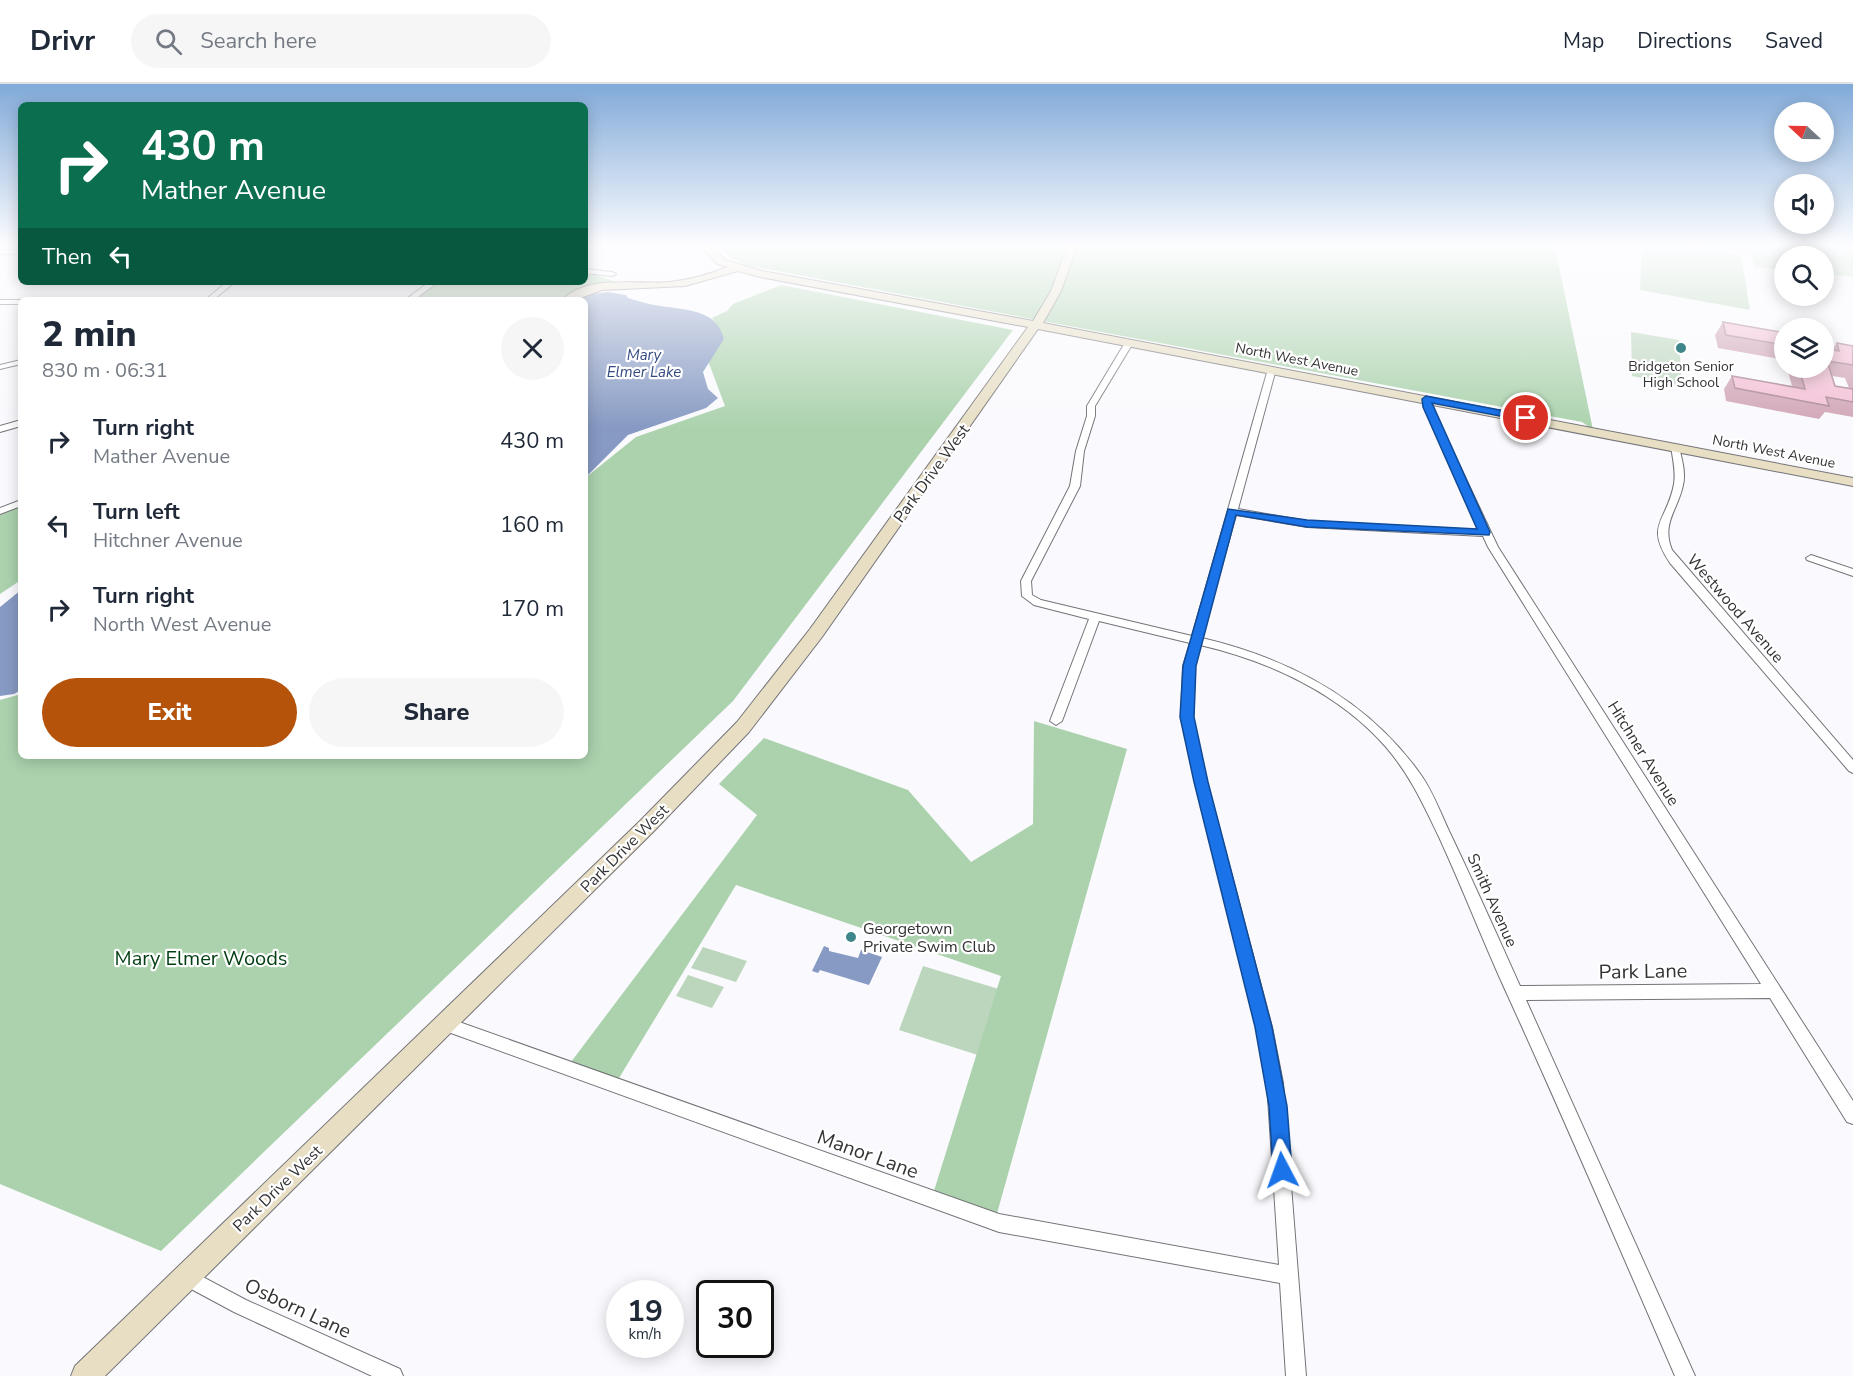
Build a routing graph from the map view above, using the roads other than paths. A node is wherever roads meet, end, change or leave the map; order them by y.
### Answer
1 (942, 307) edge
2 (1046, 307) edge
3 (1036, 325) junction
4 (1129, 343) junction
5 (18, 363) edge
6 (0, 367) edge
7 (1272, 369) junction
8 (1426, 399) junction
9 (18, 424) edge
10 (0, 429) edge
11 (1675, 447) junction
12 (1853, 482) edge
13 (18, 504) edge
14 (0, 511) edge
15 (1232, 511) junction
16 (1485, 532) junction
17 (1811, 558) dead end
18 (1853, 573) edge
19 (1095, 618) junction
20 (1196, 641) junction
21 (1056, 721) dead end
22 (1853, 768) edge
23 (1773, 991) junction
24 (1514, 993) junction
25 (445, 1024) junction
26 (1853, 1116) edge
27 (1289, 1276) junction
28 (186, 1277) junction
29 (85, 1376) edge
30 (393, 1376) edge
31 (1296, 1376) edge
32 (1685, 1376) edge

1 - 3 street, North West Avenue
2 - 3 street, Park Drive West
3 - 4 street, North West Avenue
3 - 25 street, Park Drive West
4 - 7 street, North West Avenue
4 - 19 street, Smith Avenue
5 - 6 street
7 - 8 street, North West Avenue
7 - 15 street
8 - 11 street, North West Avenue
8 - 16 street, Hitchner Avenue
9 - 10 street
11 - 12 street, North West Avenue
11 - 22 street, Westwood Avenue
13 - 14 street
15 - 16 street
15 - 20 street
16 - 23 street, Hitchner Avenue
17 - 18 street
19 - 20 street, Smith Avenue
19 - 21 street
20 - 24 street, Smith Avenue
20 - 27 street
23 - 24 street, Park Lane
23 - 26 street, Hitchner Avenue
24 - 32 street, Smith Avenue
25 - 27 street, Manor Lane
25 - 28 street, Park Drive West
27 - 31 street
28 - 29 street, Park Drive West
28 - 30 street, Osborn Lane

